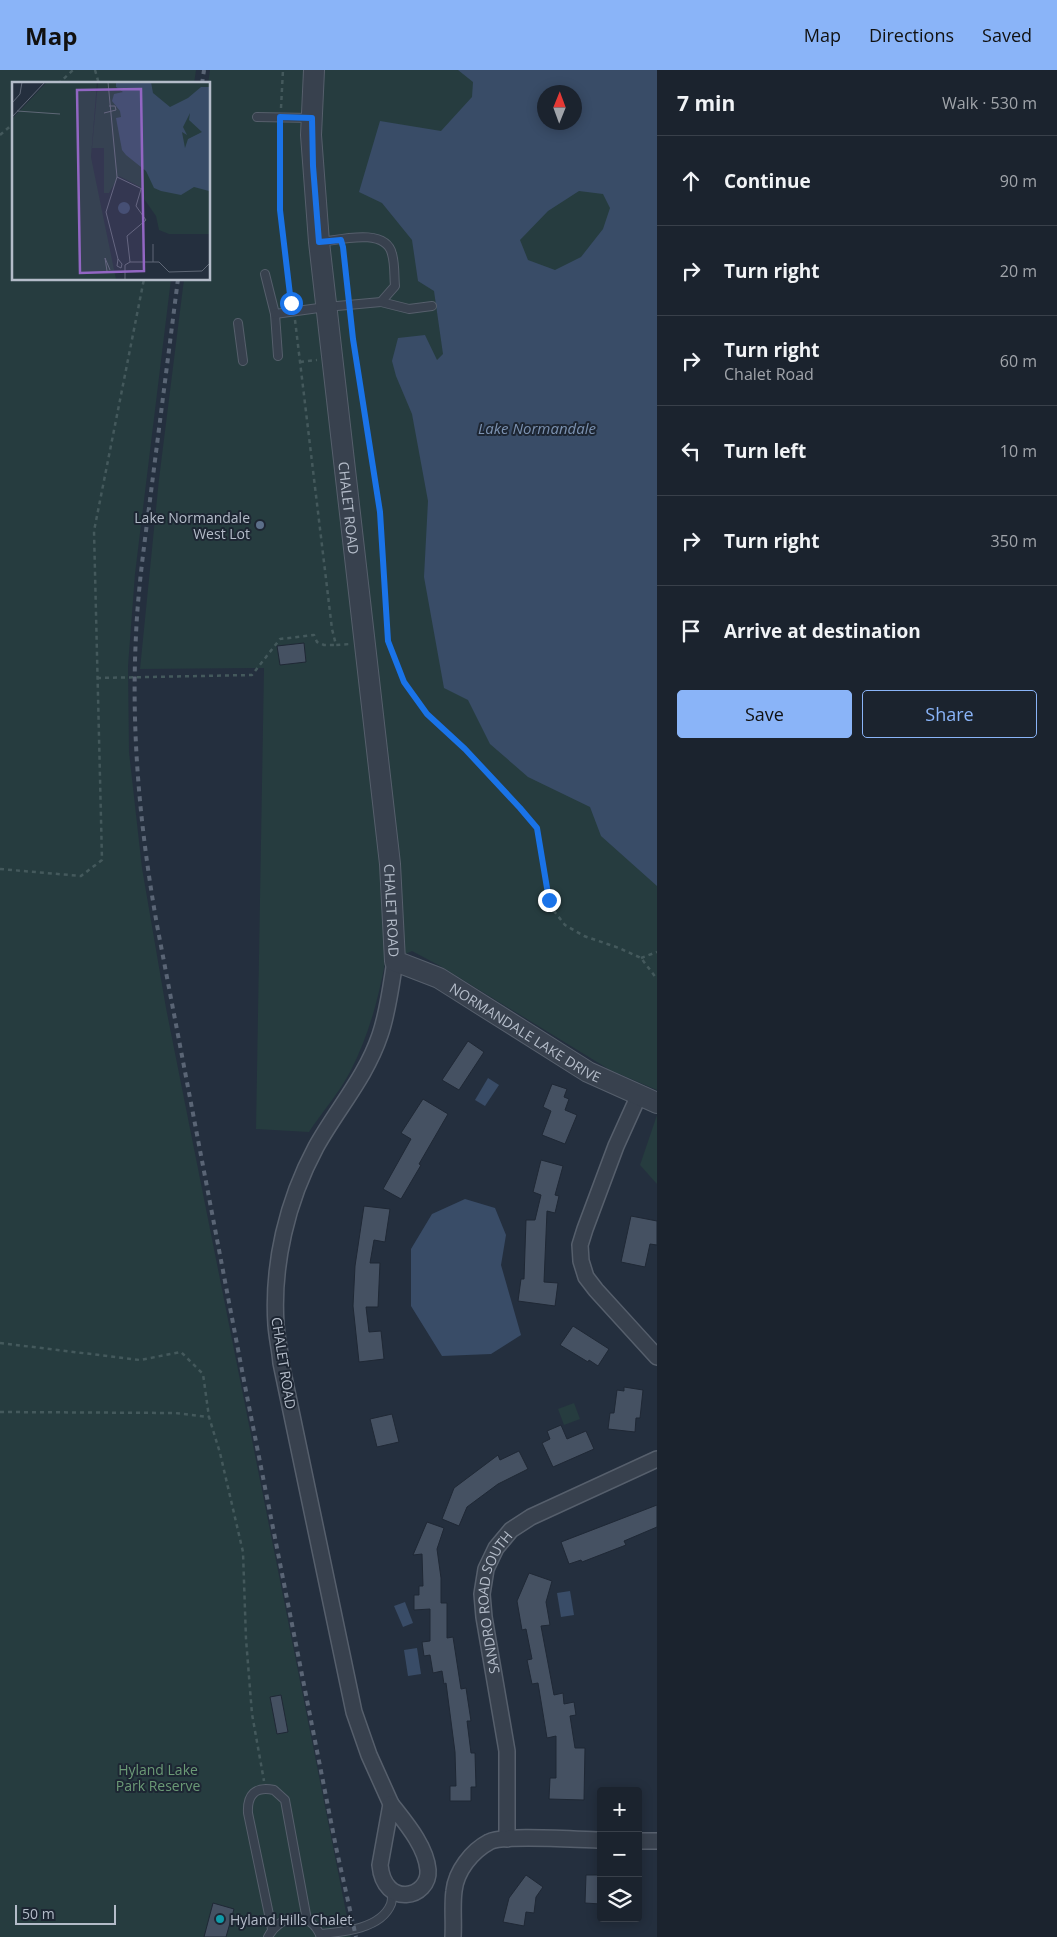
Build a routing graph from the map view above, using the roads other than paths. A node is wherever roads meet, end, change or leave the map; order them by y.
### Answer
1 (314, 70) edge
2 (257, 117) dead end
3 (312, 118) junction
4 (319, 242) junction
5 (264, 274) dead end
6 (381, 302) junction
7 (432, 306) dead end
8 (326, 307) junction
9 (275, 314) junction
10 (238, 323) dead end
11 (278, 356) dead end
12 (243, 361) dead end
13 (395, 961) junction
14 (648, 1099) edge
15 (657, 1357) edge
16 (657, 1459) edge
17 (391, 1804) junction
18 (507, 1839) junction
19 (597, 1840) edge
20 (642, 1840) edge
21 (657, 1841) edge
22 (393, 1892) junction
23 (307, 1920) junction
24 (272, 1929) junction
25 (321, 1936) edge
26 (268, 1937) edge
27 (454, 1937) edge

1 - 3 street, CHALET ROAD
2 - 3 lane
3 - 4 street, CHALET ROAD
4 - 6 lane
4 - 8 street, CHALET ROAD
5 - 9 lane
6 - 7 lane
6 - 8 lane
8 - 9 lane
8 - 13 street, CHALET ROAD
9 - 11 lane
10 - 12 lane
13 - 14 street, NORMANDALE LAKE DRIVE
13 - 17 street, CHALET ROAD
14 - 15 street
16 - 18 street, SANDRO ROAD SOUTH
17 - 22 street
17 - 22 street, CHALET ROAD
18 - 19 street
18 - 27 street
20 - 21 street
22 - 25 lane
23 - 24 lane
23 - 24 lane
23 - 25 lane
24 - 26 lane

